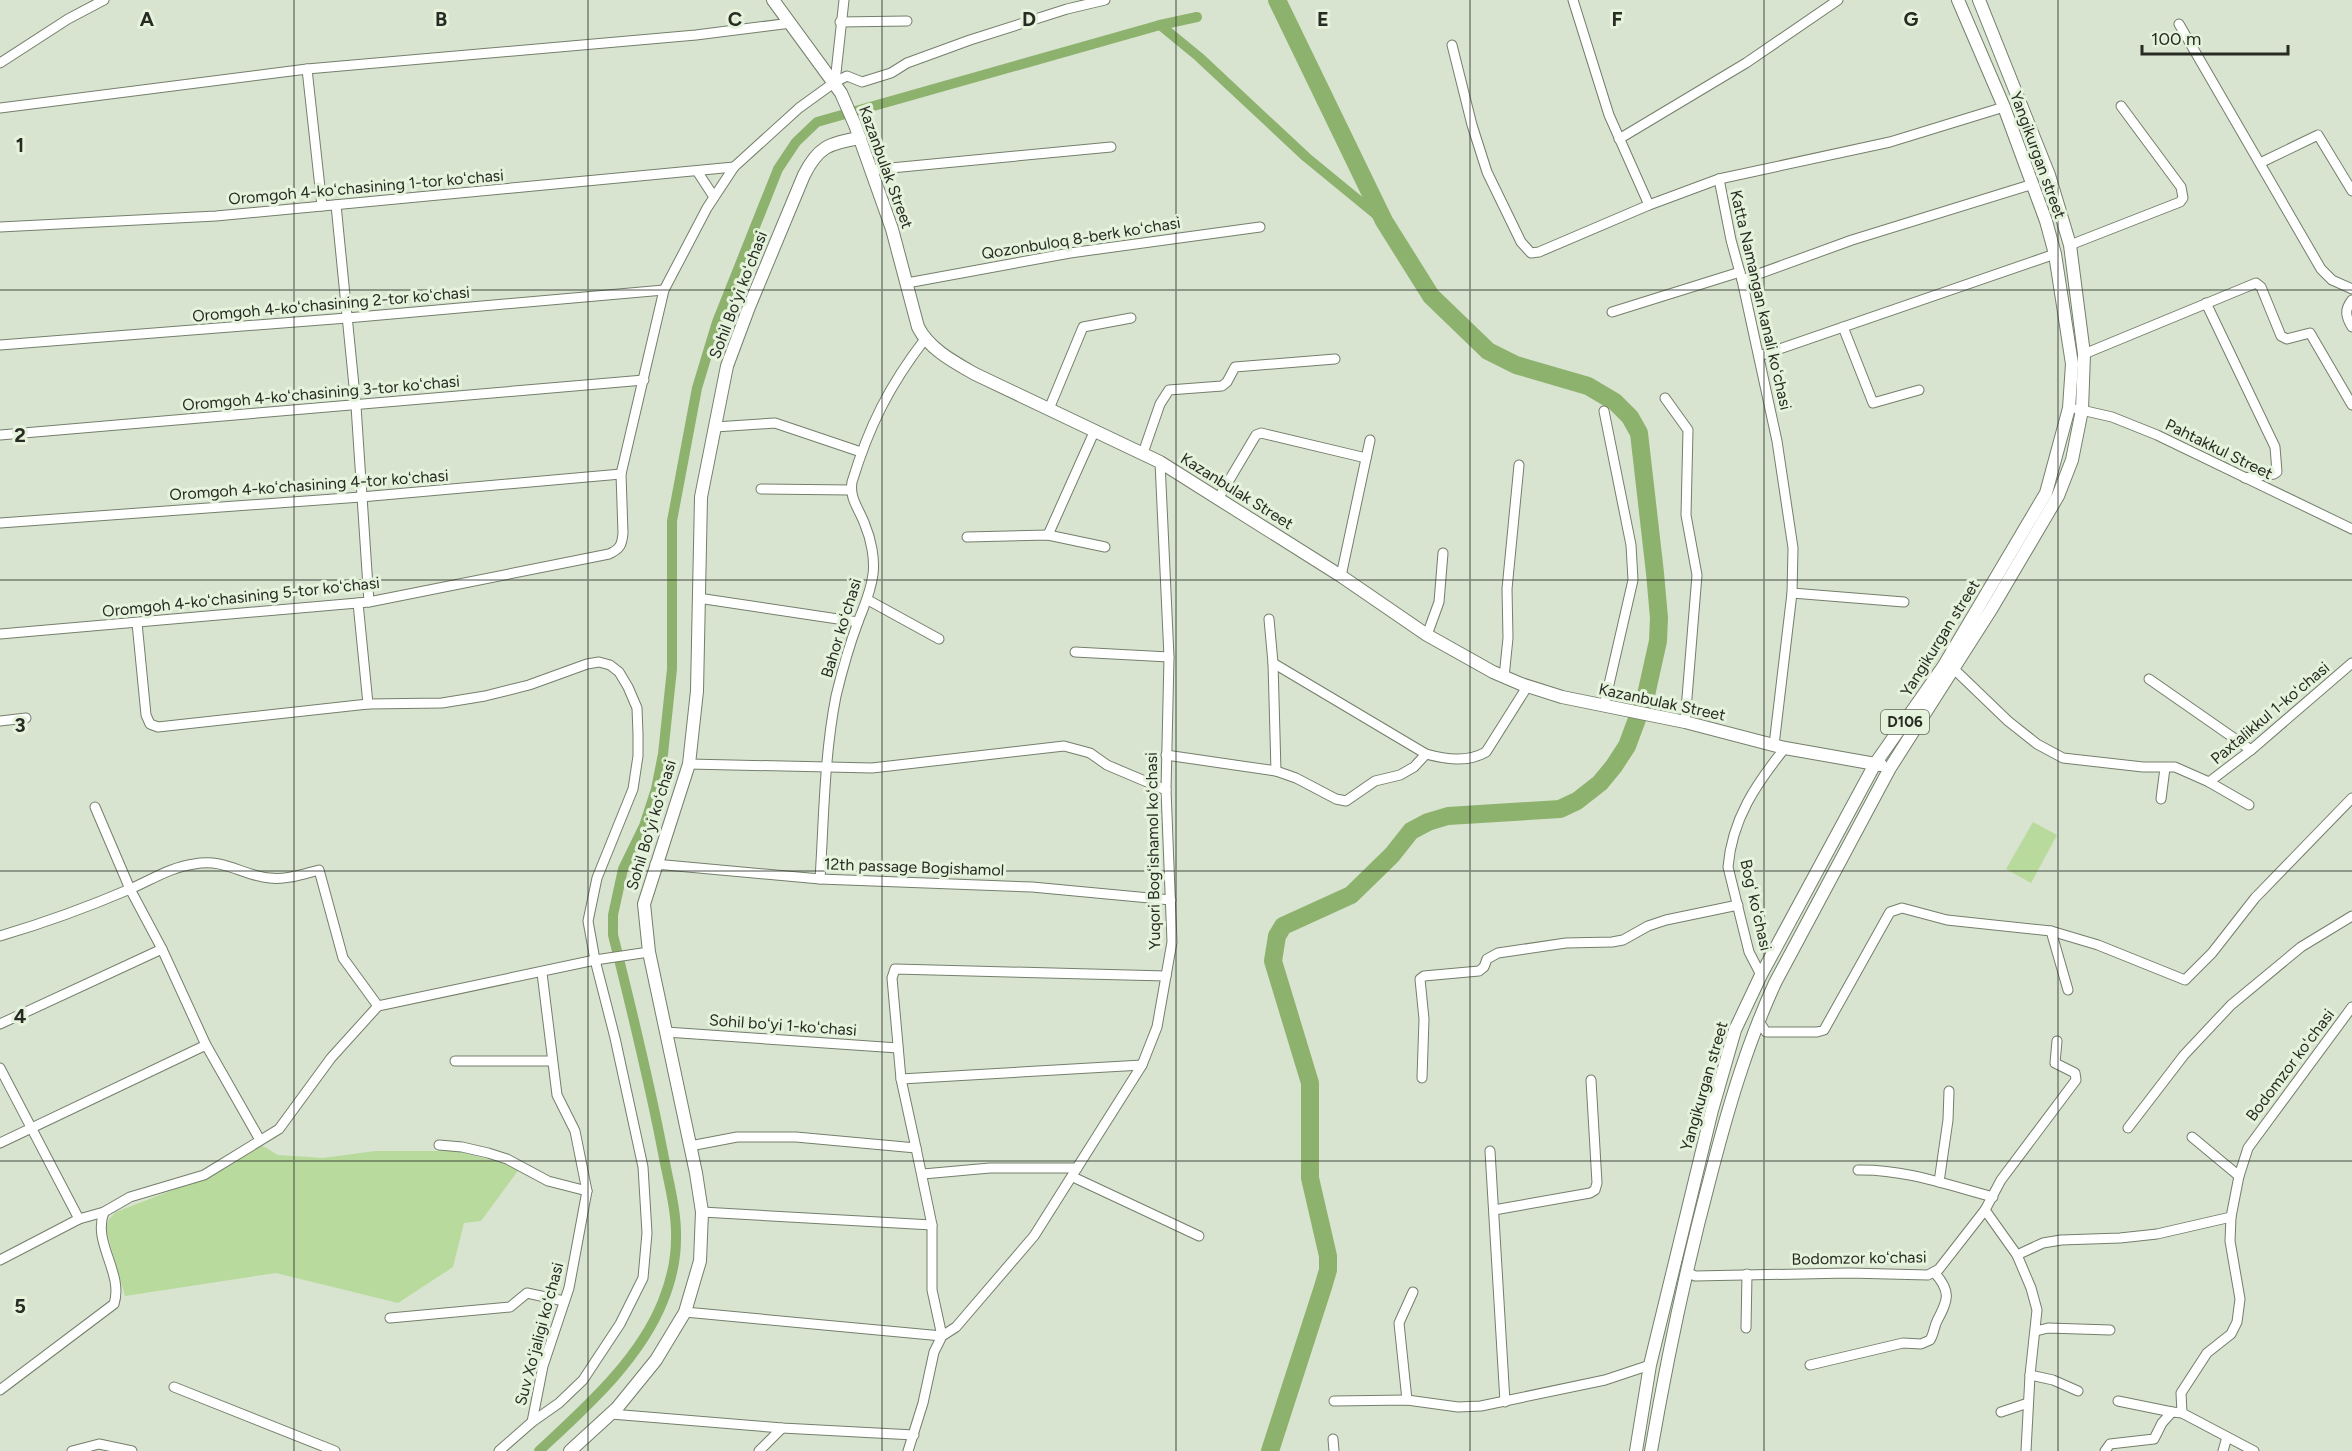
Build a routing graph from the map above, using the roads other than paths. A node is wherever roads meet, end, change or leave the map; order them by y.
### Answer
1 (104, 0) edge
2 (772, 0) edge
3 (844, 0) edge
4 (1105, 0) edge
5 (1573, 0) edge
6 (1838, 0) edge
7 (1958, 0) edge
8 (1979, 0) edge
9 (907, 21) dead end
10 (840, 22) junction
11 (791, 23) junction
12 (2179, 24) dead end
13 (1452, 45) dead end
14 (0, 63) edge
15 (307, 69) junction
16 (838, 88) junction
17 (2121, 106) dead end
18 (2004, 107) junction
19 (0, 108) edge
20 (860, 138) junction
21 (1619, 140) junction
22 (1111, 147) dead end
23 (2260, 163) junction
24 (734, 167) junction
25 (870, 170) junction
26 (697, 171) junction
27 (1719, 179) junction
28 (2033, 184) junction
29 (2352, 191) edge
30 (714, 197) junction
31 (336, 205) junction
32 (1649, 205) junction
33 (322, 206) junction
34 (0, 227) edge
35 (1260, 227) dead end
36 (2070, 244) junction
37 (2055, 254) junction
38 (1741, 276) junction
39 (907, 283) junction
40 (2352, 289) edge
41 (664, 290) junction
42 (2352, 300) edge
43 (2206, 303) junction
44 (1612, 312) dead end
45 (347, 318) junction
46 (1131, 318) dead end
47 (1843, 327) junction
48 (2352, 327) edge
49 (925, 339) junction
50 (0, 345) edge
51 (2085, 354) junction
52 (1759, 356) junction
53 (1335, 359) dead end
54 (644, 380) junction
55 (1918, 390) dead end
56 (1665, 398) dead end
57 (2352, 405) edge
58 (356, 406) junction
59 (1049, 409) junction
60 (2076, 409) junction
61 (1605, 411) dead end
62 (715, 427) junction
63 (1095, 430) junction
64 (0, 435) edge
65 (1370, 440) dead end
66 (861, 452) junction
67 (1143, 453) junction
68 (1366, 458) junction
69 (1160, 462) junction
70 (1519, 465) dead end
71 (621, 474) junction
72 (2245, 478) junction
73 (761, 489) dead end
74 (850, 490) junction
75 (361, 497) junction
76 (1218, 499) junction
77 (0, 523) edge
78 (2352, 529) edge
79 (1048, 535) junction
80 (967, 537) dead end
81 (1105, 547) dead end
82 (1443, 554) dead end
83 (1341, 576) junction
84 (1792, 593) junction
85 (698, 598) junction
86 (868, 600) junction
87 (369, 602) junction
88 (1904, 602) dead end
89 (358, 603) junction
90 (1269, 619) dead end
91 (858, 622) junction
92 (137, 623) junction
93 (0, 634) edge
94 (1427, 635) junction
95 (939, 639) dead end
96 (1076, 652) dead end
97 (1169, 657) junction
98 (1273, 663) junction
99 (2352, 663) edge
100 (1955, 670) junction
101 (1504, 676) junction
102 (2149, 679) dead end
103 (1527, 687) junction
104 (368, 704) junction
105 (1605, 706) junction
106 (26, 718) dead end
107 (0, 721) edge
108 (1685, 722) junction
109 (1779, 746) junction
110 (2251, 750) junction
111 (1426, 754) junction
112 (1166, 755) junction
113 (689, 764) junction
114 (1875, 764) junction
115 (825, 768) junction
116 (1890, 768) junction
117 (2165, 768) junction
118 (1276, 771) junction
119 (2210, 782) junction
120 (1166, 790) junction
121 (2352, 798) edge
122 (2161, 799) dead end
123 (2249, 805) dead end
124 (95, 807) dead end
125 (655, 864) junction
126 (820, 879) junction
127 (130, 889) junction
128 (1171, 900) junction
129 (1738, 905) junction
130 (2352, 916) edge
131 (2051, 931) junction
132 (0, 936) edge
133 (162, 949) junction
134 (644, 953) junction
135 (598, 960) junction
136 (542, 973) junction
137 (1761, 975) junction
138 (1166, 976) junction
139 (2068, 990) dead end
140 (378, 1006) junction
141 (2352, 1007) edge
142 (1758, 1020) junction
143 (0, 1024) edge
144 (666, 1032) junction
145 (2057, 1041) dead end
146 (206, 1045) junction
147 (898, 1048) junction
148 (455, 1061) dead end
149 (551, 1061) junction
150 (1142, 1065) junction
151 (0, 1068) edge
152 (1422, 1078) dead end
153 (901, 1079) junction
154 (1591, 1080) dead end
155 (1949, 1091) dead end
156 (33, 1127) junction
157 (2128, 1128) dead end
158 (2192, 1137) dead end
159 (260, 1140) junction
160 (0, 1143) edge
161 (439, 1145) dead end
162 (690, 1146) junction
163 (916, 1148) junction
164 (1490, 1151) dead end
165 (1858, 1170) dead end
166 (1075, 1172) junction
167 (923, 1174) junction
168 (2239, 1176) junction
169 (1939, 1182) junction
170 (587, 1191) junction
171 (1993, 1197) junction
172 (1494, 1210) junction
173 (1985, 1210) junction
174 (104, 1212) junction
175 (702, 1212) junction
176 (2231, 1217) junction
177 (79, 1219) junction
178 (932, 1225) junction
179 (1199, 1236) dead end
180 (2017, 1255) junction
181 (0, 1260) edge
182 (1687, 1272) junction
183 (1934, 1272) junction
184 (1747, 1274) junction
185 (1413, 1292) dead end
186 (564, 1301) junction
187 (685, 1312) junction
188 (390, 1318) dead end
189 (1746, 1328) dead end
190 (2036, 1330) junction
191 (2110, 1330) dead end
192 (942, 1336) junction
193 (1650, 1365) junction
194 (1810, 1365) dead end
195 (2030, 1375) junction
196 (174, 1387) dead end
197 (0, 1390) edge
198 (2078, 1391) dead end
199 (1407, 1400) junction
200 (1334, 1401) dead end
201 (2118, 1401) dead end
202 (1505, 1402) junction
203 (2028, 1402) junction
204 (2001, 1412) dead end
205 (2172, 1412) junction
206 (2182, 1413) junction
207 (611, 1414) junction
208 (532, 1422) junction
209 (782, 1428) junction
210 (914, 1435) junction
211 (2227, 1437) junction
212 (1333, 1439) dead end
213 (72, 1451) edge
214 (132, 1451) edge
215 (335, 1451) edge
216 (499, 1451) edge
217 (570, 1451) edge
218 (759, 1451) edge
219 (908, 1451) edge
220 (1334, 1451) edge
221 (1636, 1451) edge
222 (1651, 1451) edge
223 (2026, 1451) edge
224 (2105, 1451) edge
225 (2223, 1451) edge
226 (2254, 1451) edge

1 - 14 street
2 - 11 main road, Kazanbulak Street
3 - 10 street
4 - 16 street
5 - 21 street
6 - 21 street
7 - 18 main road, Yangikurgan street / D106
8 - 36 main road, Yangikurgan street / D106
9 - 10 street
10 - 16 street
11 - 15 street
11 - 16 main road, Kazanbulak Street
12 - 23 street
13 - 32 street, Katta Namangan kanali koʻchasi
15 - 19 street
15 - 33 street
16 - 20 main road, Kazanbulak Street
16 - 24 street, Oromgoh 4-koʻchasining 5-tor koʻchasi
17 - 36 street
18 - 27 street
18 - 28 main road, Yangikurgan street / D106
20 - 25 main road, Kazanbulak Street
20 - 62 main road, Sohil Boʻyi koʻchasi
21 - 32 street
22 - 25 street
23 - 29 street
23 - 40 street
24 - 26 street, Oromgoh 4-koʻchasining 1-tor koʻchasi
24 - 30 street, Oromgoh 4-koʻchasining 5-tor koʻchasi
25 - 39 main road, Kazanbulak Street
26 - 30 street
26 - 31 street, Oromgoh 4-koʻchasining 1-tor koʻchasi
27 - 32 street, Katta Namangan kanali koʻchasi
27 - 38 street, Katta Namangan kanali koʻchasi
28 - 37 main road, Yangikurgan street / D106
28 - 38 street
30 - 41 street, Oromgoh 4-koʻchasining 5-tor koʻchasi
31 - 33 street, Oromgoh 4-koʻchasining 1-tor koʻchasi
31 - 45 street
33 - 34 street, Oromgoh 4-koʻchasining 1-tor koʻchasi
35 - 39 street, Qozonbuloq 8-berk koʻchasi
36 - 51 main road, Yangikurgan street / D106
37 - 47 street
37 - 60 main road, Yangikurgan street / D106
38 - 44 street
38 - 52 street, Katta Namangan kanali koʻchasi
39 - 49 main road, Kazanbulak Street
41 - 45 street, Oromgoh 4-koʻchasining 2-tor koʻchasi
41 - 54 street, Oromgoh 4-koʻchasining 5-tor koʻchasi
42 - 48 street
43 - 51 street
43 - 57 street
43 - 72 street
45 - 50 street, Oromgoh 4-koʻchasining 2-tor koʻchasi
45 - 58 street
46 - 59 street
47 - 52 street
47 - 55 street
49 - 59 main road, Kazanbulak Street
49 - 66 street
51 - 60 main road, Yangikurgan street / D106
52 - 84 street, Katta Namangan kanali koʻchasi
53 - 67 street
54 - 58 street, Oromgoh 4-koʻchasining 3-tor koʻchasi
54 - 71 street, Oromgoh 4-koʻchasining 5-tor koʻchasi
56 - 108 street
58 - 64 street, Oromgoh 4-koʻchasining 3-tor koʻchasi
58 - 75 street
59 - 63 main road, Kazanbulak Street
60 - 72 street, Pahtakkul Street
60 - 100 main road, Yangikurgan street / D106
60 - 114 main road, Yangikurgan street / D106
61 - 105 street
62 - 66 street
62 - 85 main road, Sohil Boʻyi koʻchasi
63 - 67 main road, Kazanbulak Street
63 - 79 street
65 - 68 street
66 - 74 street
67 - 69 main road, Kazanbulak Street
68 - 76 street
68 - 83 street
69 - 76 main road, Kazanbulak Street
69 - 97 street, Yuqori Bogʻishamol koʻchasi
70 - 101 street
71 - 75 street, Oromgoh 4-koʻchasining 4-tor koʻchasi
71 - 87 street, Oromgoh 4-koʻchasining 5-tor koʻchasi
72 - 78 street, Pahtakkul Street
73 - 74 street
74 - 86 street, Bahor koʻchasi
75 - 77 street, Oromgoh 4-koʻchasining 4-tor koʻchasi
75 - 87 street
76 - 83 main road, Kazanbulak Street
79 - 80 street
79 - 81 street
82 - 94 street
83 - 94 main road, Kazanbulak Street
84 - 88 street
84 - 109 street, Katta Namangan kanali koʻchasi
85 - 91 street
85 - 113 main road, Sohil Boʻyi koʻchasi
86 - 91 street, Bahor koʻchasi
86 - 95 street
87 - 89 street, Oromgoh 4-koʻchasining 5-tor koʻchasi
89 - 92 street, Oromgoh 4-koʻchasining 5-tor koʻchasi
89 - 104 street
90 - 98 street
91 - 115 street, Bahor koʻchasi
92 - 93 street, Oromgoh 4-koʻchasining 5-tor koʻchasi
92 - 104 street
94 - 101 main road, Kazanbulak Street
96 - 97 street
97 - 112 street, Yuqori Bogʻishamol koʻchasi
98 - 111 street
98 - 118 street
99 - 110 street, Paxtalikkul 1-koʻchasi
100 - 116 main road, Yangikurgan street / D106
100 - 117 street, Paxtalikkul 1-koʻchasi
101 - 103 main road, Kazanbulak Street
102 - 110 street
103 - 105 main road, Kazanbulak Street
103 - 111 street
104 - 135 street
105 - 108 main road, Kazanbulak Street
106 - 107 street
108 - 109 main road, Kazanbulak Street
109 - 114 main road, Kazanbulak Street
109 - 129 street, Bogʻ koʻchasi
110 - 119 street, Paxtalikkul 1-koʻchasi
111 - 118 street
112 - 118 street
112 - 120 street, Yuqori Bogʻishamol koʻchasi
113 - 115 street
113 - 125 main road, Sohil Boʻyi koʻchasi
114 - 116 main road, Kazanbulak Street
114 - 137 main road, Yangikurgan street / D106
115 - 120 street
115 - 126 street, Bahor koʻchasi
116 - 142 main road, Yangikurgan street / D106
117 - 119 street, Paxtalikkul 1-koʻchasi
117 - 122 street
119 - 123 street
120 - 128 street, Yuqori Bogʻishamol koʻchasi
121 - 131 street
124 - 127 street
125 - 126 street, 12th passage Bogishamol
125 - 134 main road, Sohil Boʻyi koʻchasi
126 - 128 street, 12th passage Bogishamol
127 - 132 street
127 - 133 street
127 - 140 street
128 - 138 street, Yuqori Bogʻishamol koʻchasi
129 - 137 street, Bogʻ koʻchasi
129 - 152 street
130 - 157 street
131 - 139 street
131 - 142 street
133 - 143 street
133 - 146 street
134 - 135 street
134 - 144 main road, Sohil Boʻyi koʻchasi
135 - 136 street
135 - 208 street
136 - 140 street
136 - 149 street, Suv Xoʻjaligi koʻchasi
137 - 193 main road, Yangikurgan street / D106
138 - 147 street
138 - 150 street, Yuqori Bogʻishamol koʻchasi
140 - 159 street
141 - 168 street, Bodomzor koʻchasi
142 - 182 main road, Yangikurgan street / D106
144 - 147 street, Sohil boʻyi 1-koʻchasi
144 - 162 main road, Sohil Boʻyi koʻchasi
145 - 171 street, Bodomzor koʻchasi
146 - 156 street
146 - 159 street
147 - 153 street
148 - 149 street
149 - 170 street, Suv Xoʻjaligi koʻchasi
150 - 153 street
150 - 166 street, Yuqori Bogʻishamol koʻchasi
151 - 156 street
153 - 163 street
154 - 172 street
155 - 169 street
156 - 160 street
156 - 177 street
158 - 168 street
159 - 174 street
161 - 170 street
162 - 163 street
162 - 175 main road, Sohil Boʻyi koʻchasi
163 - 167 street
164 - 172 street
165 - 169 street
166 - 167 street
166 - 179 street
166 - 192 street, Yuqori Bogʻishamol koʻchasi
167 - 178 street
168 - 176 street, Bodomzor koʻchasi
169 - 171 street
170 - 186 street, Suv Xoʻjaligi koʻchasi
171 - 173 street, Bodomzor koʻchasi
172 - 202 street
173 - 180 street
173 - 183 street, Bodomzor koʻchasi
174 - 177 street
174 - 197 street
175 - 178 street
175 - 187 main road, Sohil Boʻyi koʻchasi
176 - 180 street
176 - 206 street, Bodomzor koʻchasi
177 - 181 street
178 - 192 street
180 - 190 street
182 - 184 street, Bodomzor koʻchasi
182 - 222 main road, Yangikurgan street / D106
183 - 184 street, Bodomzor koʻchasi
183 - 194 street
184 - 189 street
185 - 199 street
186 - 188 street
186 - 208 street, Suv Xoʻjaligi koʻchasi
187 - 192 street
187 - 207 main road, Sohil Boʻyi koʻchasi
190 - 191 street
190 - 195 street
192 - 210 street, Yuqori Bogʻishamol koʻchasi
193 - 202 street
193 - 221 main road, Yangikurgan street / D106
195 - 198 street
195 - 203 street
196 - 215 street
199 - 200 street
199 - 202 street
201 - 205 street
203 - 204 street
203 - 223 street
205 - 206 street
205 - 224 street
206 - 211 street
207 - 209 street
207 - 217 main road, Sohil Boʻyi koʻchasi
208 - 216 street
209 - 210 street
209 - 218 street
210 - 219 street, Yuqori Bogʻishamol koʻchasi
211 - 225 street
211 - 226 street
212 - 220 street
213 - 214 street

